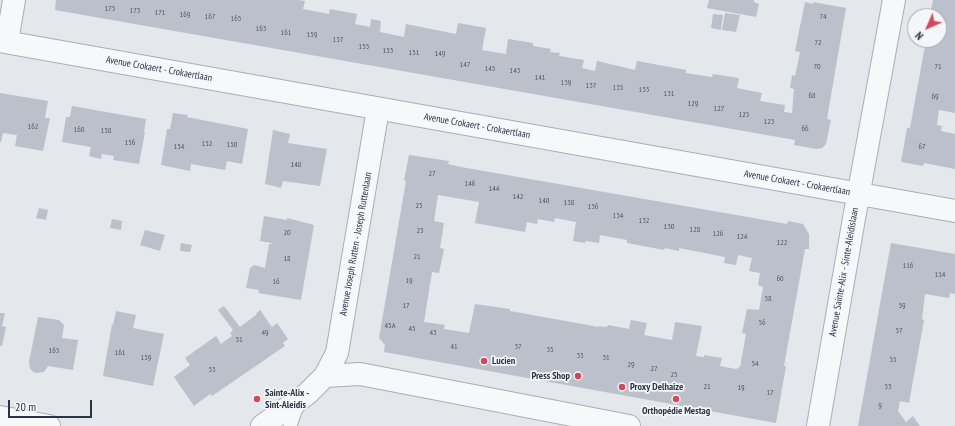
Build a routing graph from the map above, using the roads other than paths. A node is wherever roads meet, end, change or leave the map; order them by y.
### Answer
1 (14, 0) edge
2 (894, 0) edge
3 (3, 42) edge
4 (378, 109) junction
5 (858, 194) junction
6 (955, 211) edge
7 (325, 376) junction
8 (307, 394) junction
9 (0, 417) edge
10 (49, 426) edge
11 (262, 426) edge
12 (290, 426) edge
13 (629, 426) edge
14 (818, 426) edge

1 - 3 street
2 - 5 street, Avenue Sainte-Alix - Sinte-Aleidislaan
3 - 4 street, Avenue Crokaert - Crokaertlaan
4 - 5 street, Avenue Crokaert - Crokaertlaan
4 - 7 street, Avenue Joseph Rutten - Joseph Ruttenlaan
5 - 6 street, Avenue Crokaert - Crokaertlaan
5 - 14 street, Avenue Sainte-Alix - Sinte-Aleidislaan
7 - 8 street, Avenue Joseph Rutten - Joseph Ruttenlaan
7 - 13 street
8 - 11 street, Avenue Joseph Rutten - Joseph Ruttenlaan
8 - 12 lane
9 - 10 street

